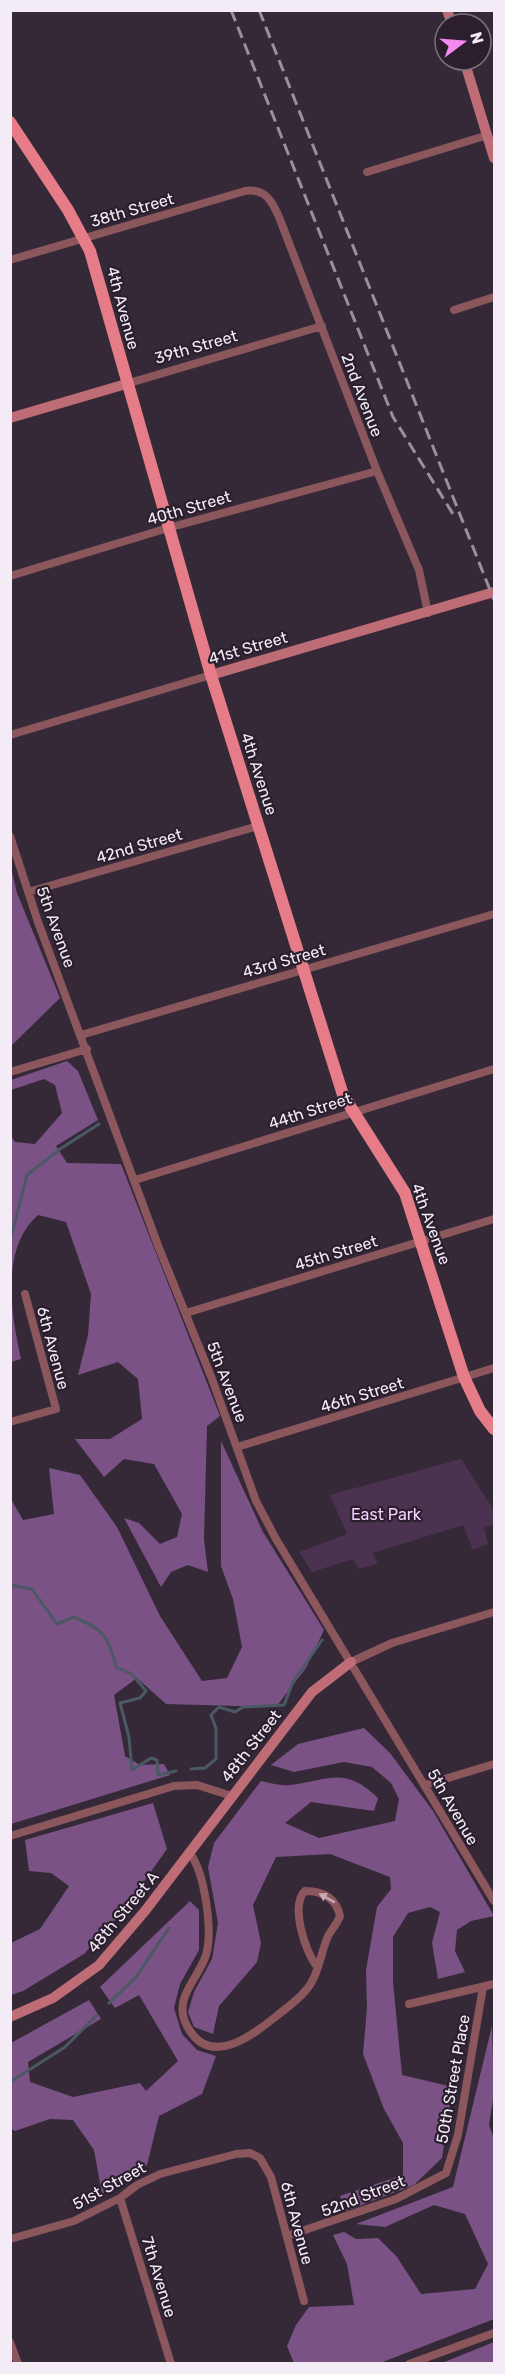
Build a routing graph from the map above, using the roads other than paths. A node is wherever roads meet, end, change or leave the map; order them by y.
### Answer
1 (468, 72) edge
2 (10, 122) edge
3 (488, 135) junction
4 (495, 158) edge
5 (367, 172) dead end
6 (262, 192) joint
7 (83, 238) junction
8 (10, 260) edge
9 (495, 297) edge
10 (454, 310) dead end
11 (322, 326) junction
12 (126, 384) junction
13 (10, 418) edge
14 (377, 471) junction
15 (168, 528) junction
16 (10, 576) edge
17 (495, 592) edge
18 (428, 613) junction
19 (211, 675) junction
20 (10, 735) edge
21 (258, 826) junction
22 (10, 836) edge
23 (28, 891) junction
24 (495, 914) edge
25 (303, 969) junction
26 (81, 1035) junction
27 (87, 1049) junction
28 (495, 1069) edge
29 (10, 1072) edge
30 (352, 1113) junction
31 (135, 1180) junction
32 (495, 1219) edge
33 (422, 1241) junction
34 (25, 1294) dead end
35 (186, 1313) junction
36 (495, 1368) edge
37 (464, 1377) junction
38 (10, 1422) edge
39 (495, 1429) edge
40 (237, 1447) junction
41 (495, 1611) edge
42 (351, 1662) junction
43 (495, 1764) edge
44 (425, 1785) junction
45 (232, 1796) junction
46 (10, 1836) edge
47 (190, 1853) junction
48 (495, 1901) edge
49 (316, 1965) junction
50 (495, 1984) edge
51 (483, 1987) junction
52 (409, 2004) dead end
53 (10, 2017) edge
54 (256, 2156) joint
55 (446, 2173) joint
56 (120, 2198) junction
57 (287, 2236) junction
58 (10, 2239) edge
59 (304, 2301) dead end
60 (495, 2333) edge
61 (10, 2342) edge
62 (18, 2364) edge
63 (171, 2364) edge
64 (409, 2364) edge

1 - 3 street
2 - 7 main road, 4th Avenue
3 - 4 street
3 - 5 street
6 - 7 street, 38th Street
6 - 11 street, 2nd Avenue
7 - 8 street, 38th Street
7 - 12 main road, 4th Avenue
9 - 10 street
11 - 12 street, 39th Street
11 - 14 street, 2nd Avenue
12 - 13 street, 39th Street
12 - 15 main road, 4th Avenue
14 - 15 street, 40th Street
14 - 18 street, 2nd Avenue
15 - 16 street, 40th Street
15 - 19 main road, 4th Avenue
17 - 18 street, 41st Street
18 - 19 street, 41st Street
19 - 20 street, 41st Street
19 - 21 main road, 4th Avenue
21 - 23 street, 42nd Street
21 - 25 main road, 4th Avenue
22 - 23 street, 5th Avenue
23 - 26 street, 5th Avenue
24 - 25 street, 43rd Street
25 - 26 street, 43rd Street
25 - 30 main road, 4th Avenue
26 - 27 street, 5th Avenue
27 - 29 street
27 - 31 street, 5th Avenue
28 - 30 street, 44th Street
30 - 31 street, 44th Street
30 - 33 main road, 4th Avenue
31 - 35 street, 5th Avenue
32 - 33 street, 45th Street
33 - 35 street, 45th Street
33 - 37 main road, 4th Avenue
34 - 38 street, 6th Avenue
35 - 40 street, 5th Avenue
36 - 37 street, 46th Street
37 - 39 main road, 4th Avenue
37 - 40 street, 46th Street
40 - 42 street, 5th Avenue
41 - 42 street, 48th Street
42 - 44 street, 5th Avenue
42 - 45 street, 48th Street
43 - 44 street
44 - 48 street, 5th Avenue
45 - 46 street, 48th Street
45 - 47 street, 48th Street A
47 - 49 street
47 - 53 street, 48th Street A
49 -> 49 street
50 - 51 street
51 - 52 street
51 - 55 street, 50th Street Place
54 - 56 street, 51st Street
54 - 57 street, 6th Avenue
55 - 57 street, 52nd Street
56 - 58 street, 51st Street
56 - 63 street, 7th Avenue
57 - 59 street, 6th Avenue
60 - 64 street
61 - 62 street

